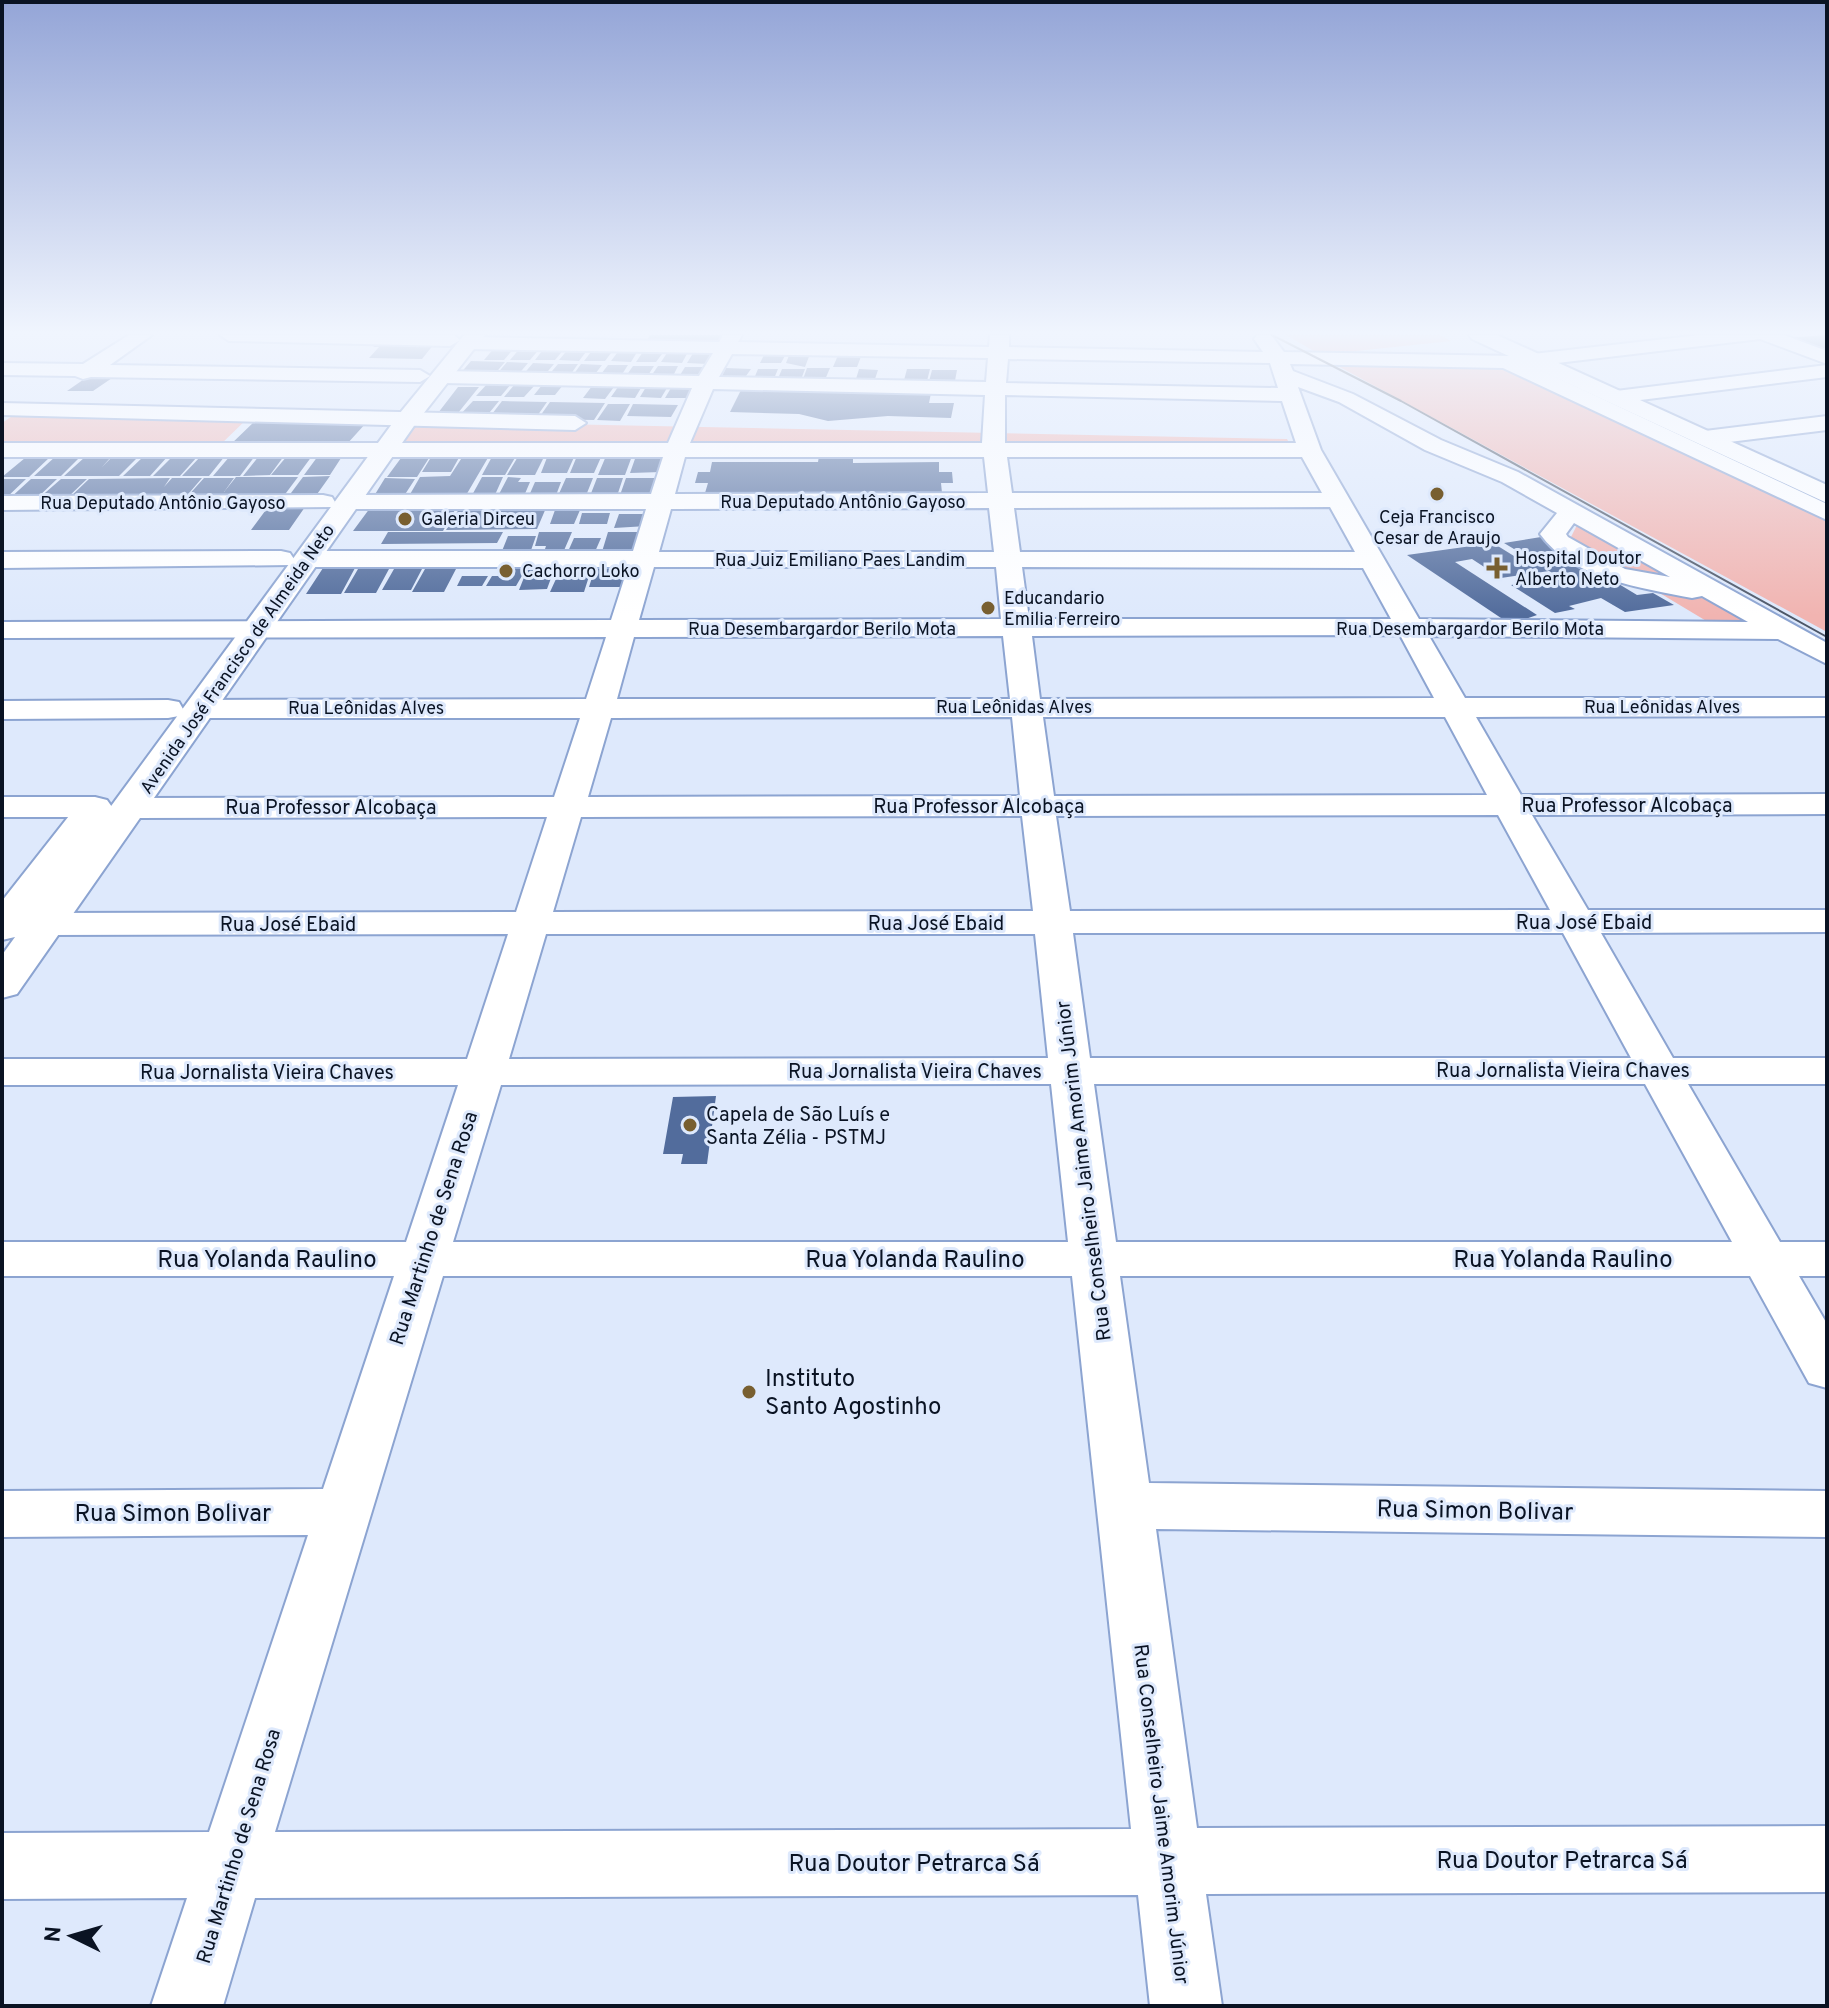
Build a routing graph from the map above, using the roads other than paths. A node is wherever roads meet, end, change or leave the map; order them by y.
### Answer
1 (390, 429) edge
2 (683, 429) edge
3 (707, 429) edge
4 (998, 429) edge
5 (1219, 429) edge
6 (1301, 429) edge
7 (1403, 429) edge
8 (1647, 429) edge
9 (1685, 429) edge
10 (1781, 429) edge
11 (681, 432) junction
12 (1705, 438) junction
13 (1306, 443) junction
14 (2, 450) edge
15 (375, 450) junction
16 (1827, 481) edge
17 (1802, 484) junction
18 (1827, 495) edge
19 (1338, 500) junction
20 (336, 502) junction
21 (662, 502) junction
22 (1001, 502) junction
23 (2, 503) edge
24 (1572, 510) junction
25 (1827, 513) edge
26 (294, 559) junction
27 (645, 559) junction
28 (2, 560) edge
29 (1007, 560) junction
30 (1372, 560) junction
31 (1617, 575) junction
32 (1722, 595) junction
33 (1410, 627) junction
34 (1016, 628) junction
35 (242, 629) junction
36 (2, 630) edge
37 (620, 630) junction
38 (1713, 631) junction
39 (1786, 631) junction
40 (1827, 655) edge
41 (1027, 707) junction
42 (1454, 707) junction
43 (1827, 707) edge
44 (599, 708) junction
45 (184, 709) junction
46 (2, 710) edge
47 (1827, 804) edge
48 (1510, 805) junction
49 (1038, 806) junction
50 (2, 807) edge
51 (113, 807) junction
52 (566, 807) junction
53 (1827, 921) edge
54 (1575, 922) junction
55 (1052, 923) junction
56 (45, 924) junction
57 (529, 924) junction
58 (3, 925) edge
59 (2, 985) edge
60 (1658, 1069) junction
61 (483, 1071) junction
62 (1072, 1071) junction
63 (1827, 1071) edge
64 (2, 1072) edge
65 (2, 1259) edge
66 (423, 1259) junction
67 (1094, 1259) junction
68 (1765, 1259) junction
69 (1827, 1259) edge
70 (1827, 1369) edge
71 (1123, 1506) junction
72 (343, 1512) junction
73 (2, 1514) edge
74 (1827, 1514) edge
75 (1827, 1859) edge
76 (1169, 1862) junction
77 (232, 1865) junction
78 (2, 1866) edge
79 (187, 2006) edge
80 (1186, 2006) edge

1 - 15 main road, Avenida José Francisco de Almeida Neto
2 - 11 street, Rua Martinho de Sena Rosa
3 - 11 street
4 - 22 street, Rua Conselheiro Jaime Amorim Júnior
5 - 13 street
6 - 13 street
7 - 24 street
8 - 25 street
9 - 12 main road
10 - 12 street
11 - 15 street
11 - 21 street, Rua Martinho de Sena Rosa
12 - 17 main road
13 - 19 street
14 - 15 street
15 - 20 main road, Avenida José Francisco de Almeida Neto
16 - 17 street
17 - 18 main road
19 - 22 street, Rua Deputado Antônio Gayoso
19 - 30 street
20 - 21 street, Rua Deputado Antônio Gayoso
20 - 23 street, Rua Deputado Antônio Gayoso
20 - 26 main road, Avenida José Francisco de Almeida Neto
21 - 22 street, Rua Deputado Antônio Gayoso
21 - 27 street, Rua Martinho de Sena Rosa
22 - 29 street, Rua Conselheiro Jaime Amorim Júnior
24 - 31 street
24 - 32 street
26 - 27 street, Rua Juiz Emiliano Paes Landim
26 - 28 street, Rua Juiz Emiliano Paes Landim
26 - 35 main road, Avenida José Francisco de Almeida Neto
27 - 29 street, Rua Juiz Emiliano Paes Landim
27 - 37 street, Rua Martinho de Sena Rosa
29 - 30 street, Rua Juiz Emiliano Paes Landim
29 - 34 street, Rua Conselheiro Jaime Amorim Júnior
30 - 33 street
31 - 32 street
31 - 38 street
32 - 39 street
33 - 34 street, Rua Desembargardor Berilo Mota
33 - 38 street, Rua Desembargardor Berilo Mota
33 - 42 street
34 - 37 street, Rua Desembargardor Berilo Mota
34 - 41 street, Rua Conselheiro Jaime Amorim Júnior
35 - 36 street, Rua Desembargardor Berilo Mota
35 - 37 street, Rua Desembargardor Berilo Mota
35 - 45 main road, Avenida José Francisco de Almeida Neto
37 - 44 street, Rua Martinho de Sena Rosa
38 - 39 street, Rua Desembargardor Berilo Mota
39 - 40 street
41 - 42 street, Rua Leônidas Alves
41 - 44 street, Rua Leônidas Alves
41 - 49 street, Rua Conselheiro Jaime Amorim Júnior
42 - 43 street, Rua Leônidas Alves
42 - 48 street
44 - 45 street, Rua Leônidas Alves
44 - 52 street, Rua Martinho de Sena Rosa
45 - 46 street, Rua Leônidas Alves
45 - 51 main road, Avenida José Francisco de Almeida Neto
47 - 48 street, Rua Professor Alcobaça
48 - 49 street, Rua Professor Alcobaça
48 - 54 street
49 - 52 street, Rua Professor Alcobaça
49 - 55 street, Rua Conselheiro Jaime Amorim Júnior
50 - 51 street, Rua Professor Alcobaça
51 - 52 street, Rua Professor Alcobaça
51 - 56 main road, Avenida José Francisco de Almeida Neto
51 - 58 main road, Avenida José Francisco de Almeida Neto
52 - 57 street, Rua Martinho de Sena Rosa
53 - 54 street, Rua José Ebaid
54 - 55 street, Rua José Ebaid
54 - 60 street
55 - 57 street, Rua José Ebaid
55 - 62 street, Rua Conselheiro Jaime Amorim Júnior
56 - 57 street, Rua José Ebaid
56 - 59 main road, Avenida José Francisco de Almeida Neto
57 - 61 street, Rua Martinho de Sena Rosa
60 - 62 street, Rua Jornalista Vieira Chaves
60 - 63 street, Rua Jornalista Vieira Chaves
60 - 68 street
61 - 62 street, Rua Jornalista Vieira Chaves
61 - 64 street, Rua Jornalista Vieira Chaves
61 - 66 street, Rua Martinho de Sena Rosa
62 - 67 street, Rua Conselheiro Jaime Amorim Júnior
65 - 66 street, Rua Yolanda Raulino
66 - 67 street, Rua Yolanda Raulino
66 - 72 street, Rua Martinho de Sena Rosa
67 - 68 street, Rua Yolanda Raulino
67 - 71 street, Rua Conselheiro Jaime Amorim Júnior
68 - 69 street, Rua Yolanda Raulino
68 - 70 street
71 - 74 street, Rua Simon Bolivar
71 - 76 street, Rua Conselheiro Jaime Amorim Júnior
72 - 73 street, Rua Simon Bolivar
72 - 77 street, Rua Martinho de Sena Rosa
75 - 76 street, Rua Doutor Petrarca Sá
76 - 77 street, Rua Doutor Petrarca Sá
76 - 80 street, Rua Conselheiro Jaime Amorim Júnior
77 - 78 street, Rua Doutor Petrarca Sá
77 - 79 street, Rua Martinho de Sena Rosa

